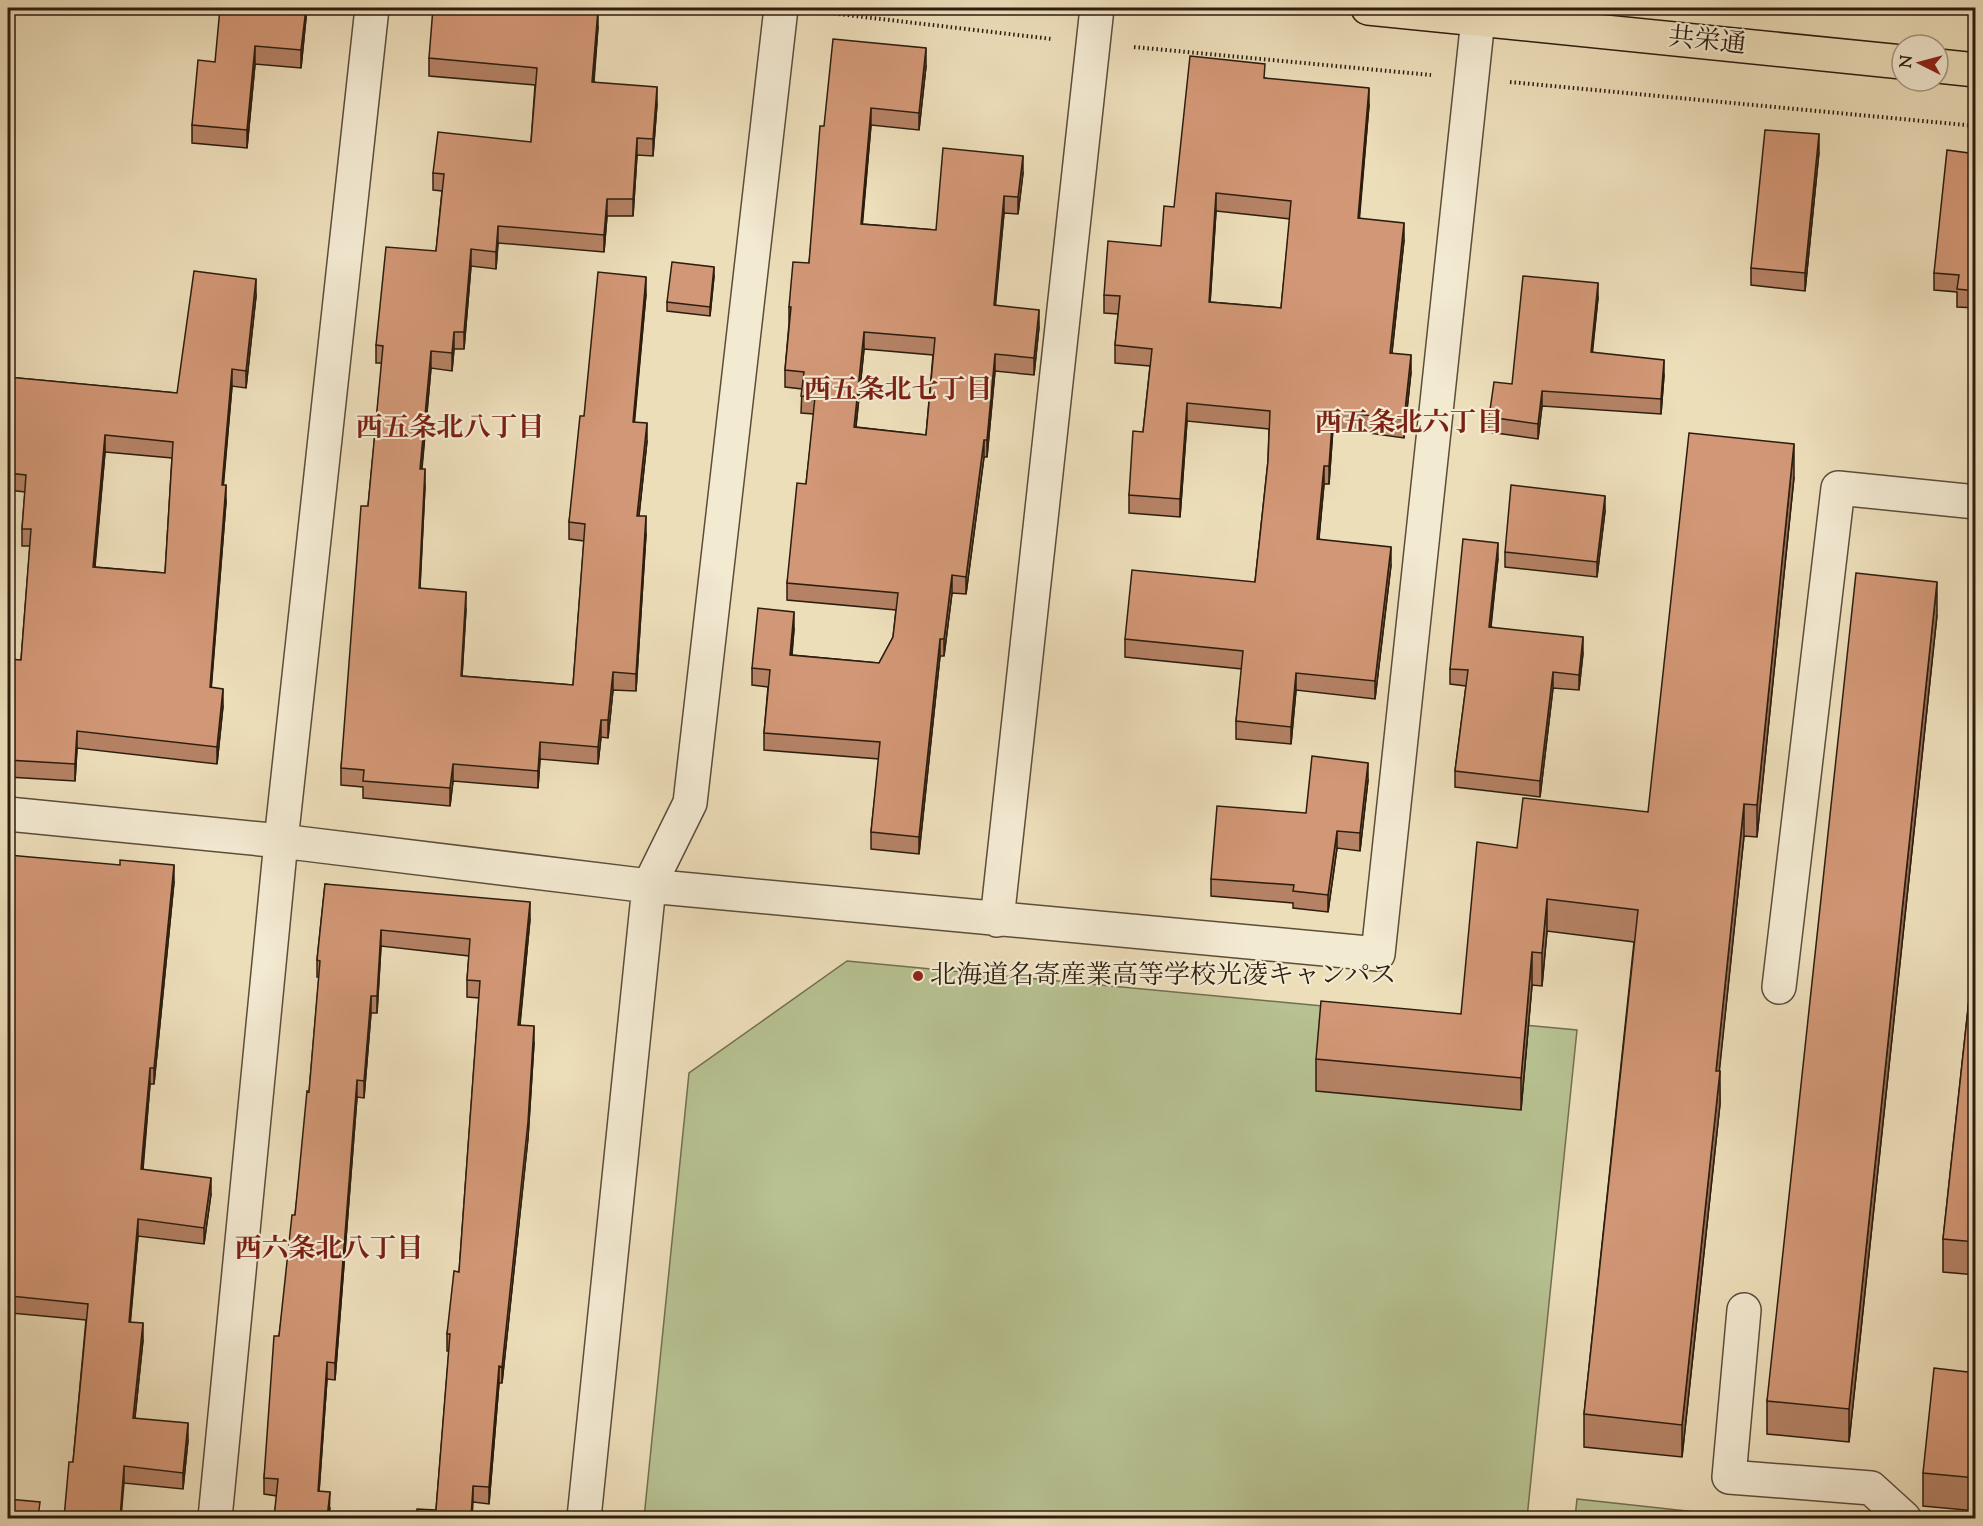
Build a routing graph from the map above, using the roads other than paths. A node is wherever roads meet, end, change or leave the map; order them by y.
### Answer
1 (372, 8) edge
2 (1097, 8) edge
3 (1368, 8) edge
4 (795, 9) edge
5 (1478, 19) junction
6 (1890, 61) edge
7 (1950, 67) edge
8 (1976, 70) edge
9 (1976, 502) edge
10 (8, 814) edge
11 (281, 841) junction
12 (648, 886) junction
13 (997, 920) junction
14 (1779, 987) dead end
15 (1744, 1310) dead end
16 (215, 1518) edge
17 (584, 1518) edge
18 (1904, 1518) edge

1 - 11 street
2 - 13 street
3 - 5 main road, 共栄通
4 - 12 street
5 - 6 main road, 共栄通
5 - 13 street
7 - 8 main road
9 - 14 street
10 - 11 street
11 - 12 street
11 - 16 street
12 - 13 street
12 - 17 street
15 - 18 street

